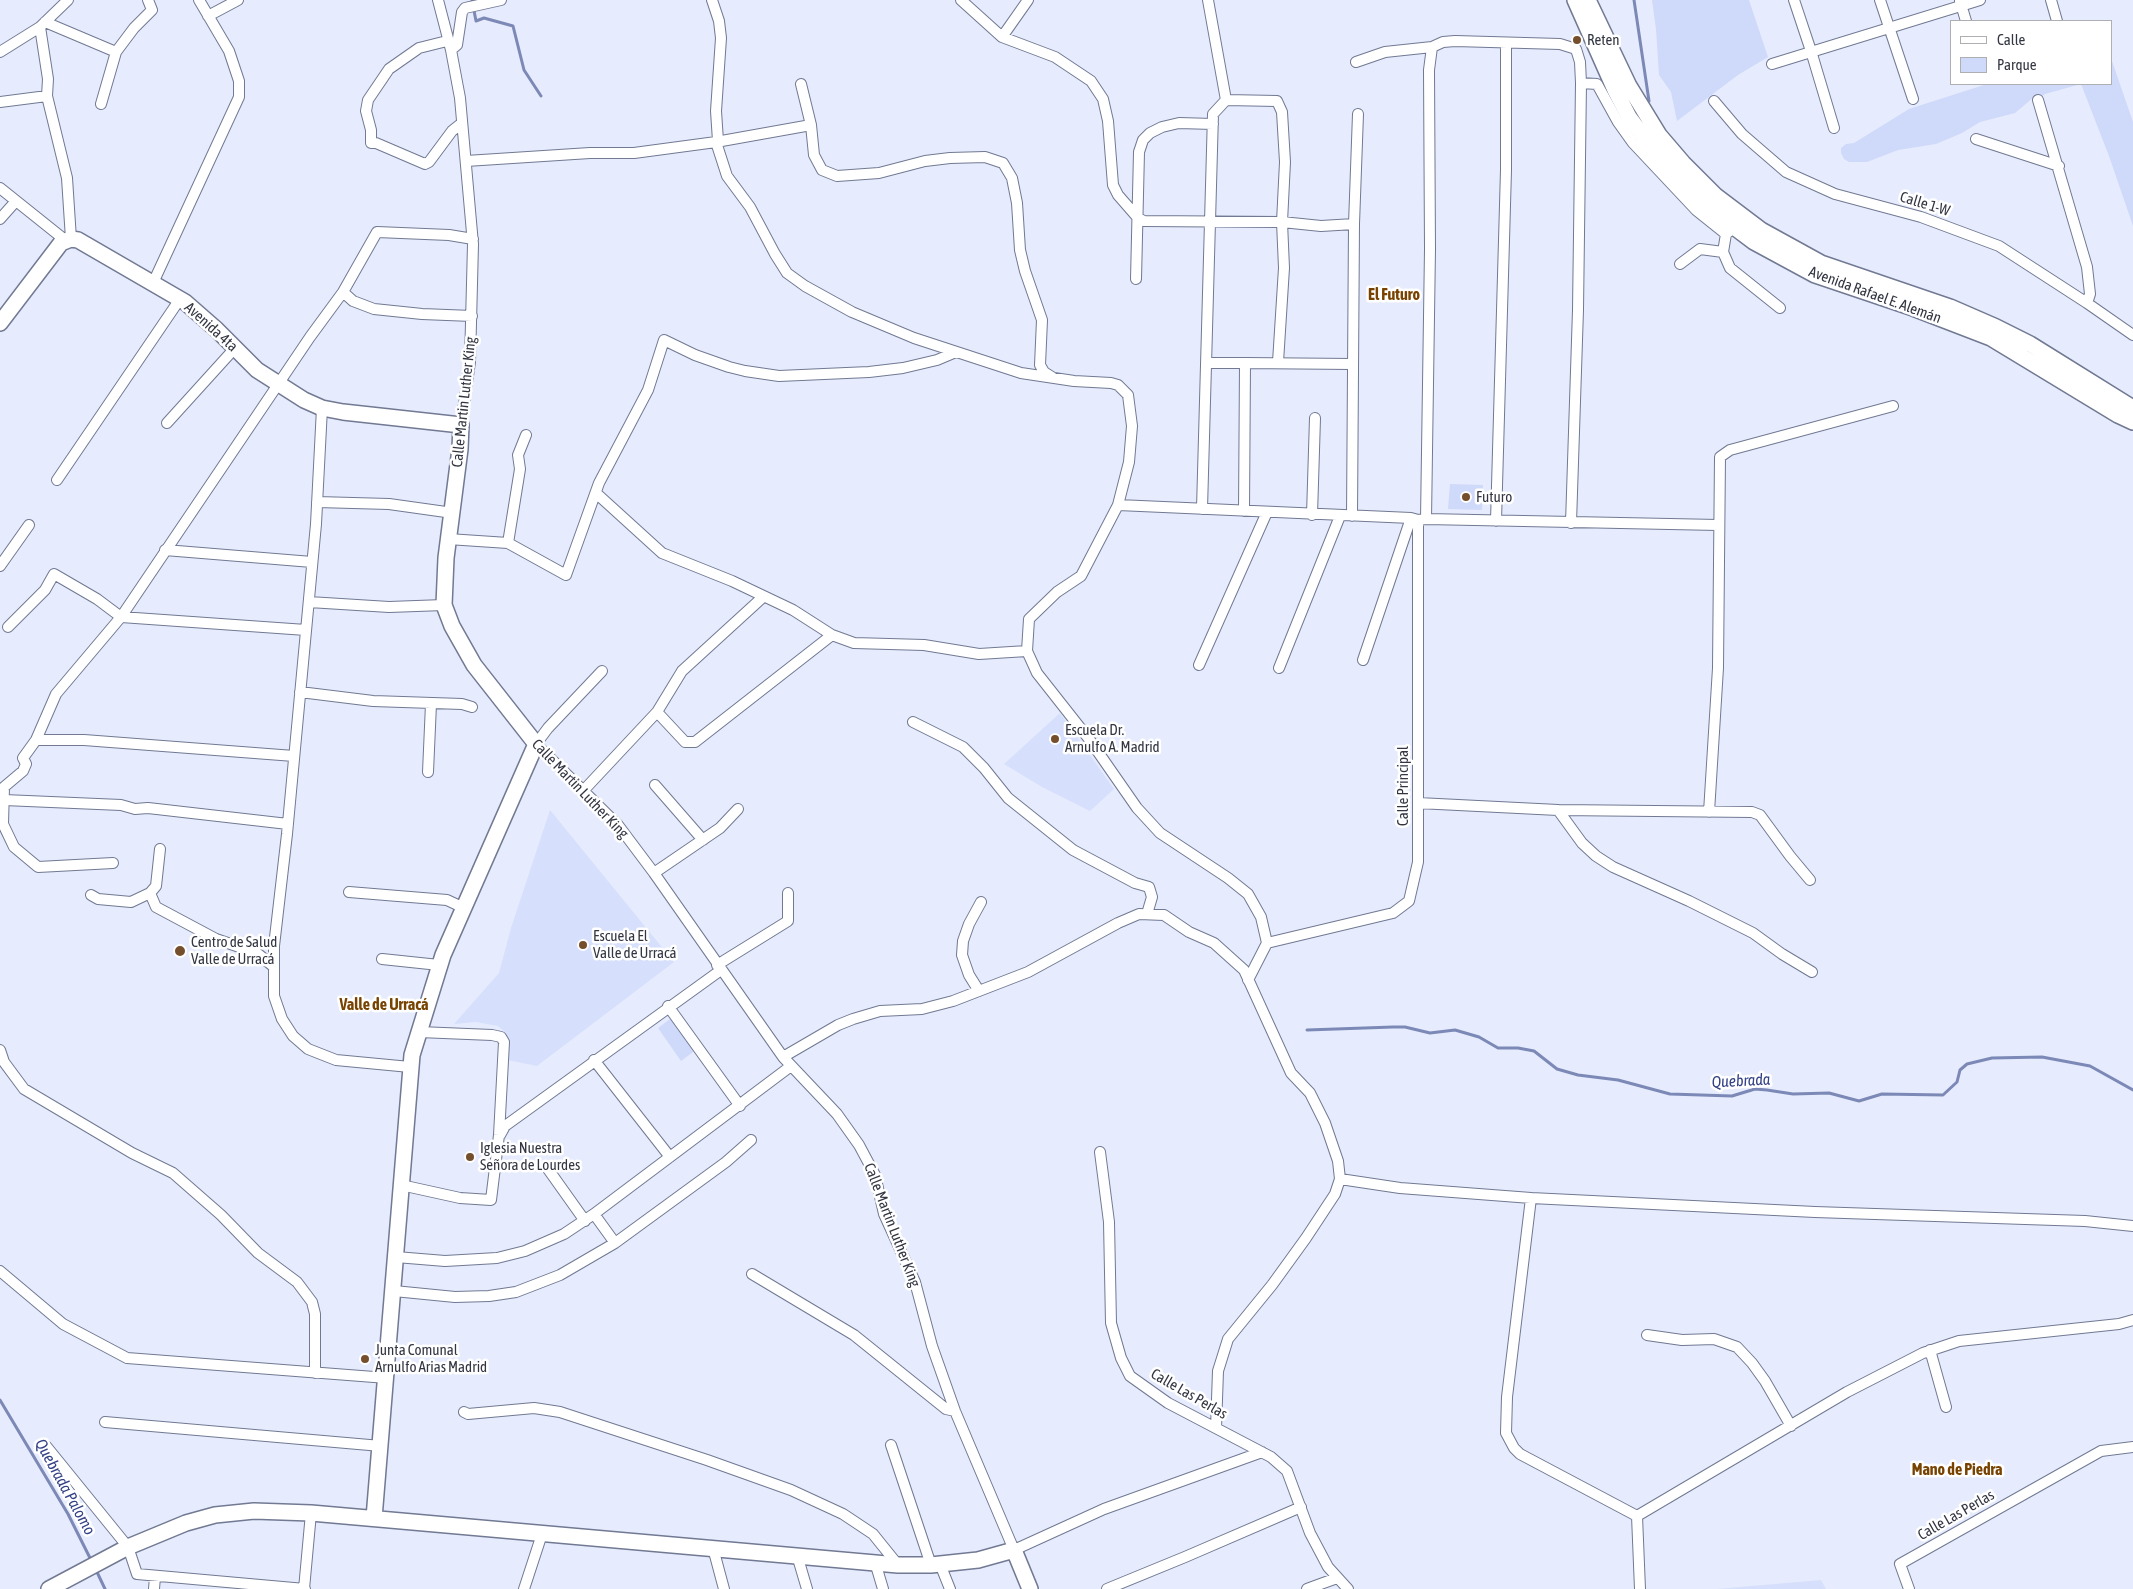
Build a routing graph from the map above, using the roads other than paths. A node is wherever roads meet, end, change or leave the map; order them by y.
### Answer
1 (68, 0) edge
2 (148, 0) edge
3 (199, 0) edge
4 (238, 0) edge
5 (438, 0) edge
6 (501, 0) edge
7 (712, 0) edge
8 (960, 0) edge
9 (1028, 0) edge
10 (1208, 0) edge
11 (1575, 0) edge
12 (1588, 0) edge
13 (1794, 0) edge
14 (1880, 0) edge
15 (1980, 0) edge
16 (2051, 0) edge
17 (1961, 3) edge
18 (208, 16) junction
19 (1966, 20) edge
20 (2057, 20) edge
21 (42, 24) junction
22 (1888, 28) junction
23 (1002, 37) junction
24 (1506, 43) junction
25 (449, 46) junction
26 (1432, 47) junction
27 (1812, 51) junction
28 (0, 52) edge
29 (116, 52) junction
30 (1356, 62) dead end
31 (1772, 64) dead end
32 (1581, 83) junction
33 (800, 84) dead end
34 (47, 96) junction
35 (1913, 98) dead end
36 (1226, 100) junction
37 (2038, 100) dead end
38 (1714, 101) dead end
39 (0, 102) edge
40 (101, 104) dead end
41 (1358, 114) dead end
42 (462, 123) junction
43 (811, 124) junction
44 (1213, 124) junction
45 (1834, 128) dead end
46 (1976, 139) dead end
47 (717, 142) junction
48 (466, 161) junction
49 (2059, 166) junction
50 (0, 188) edge
51 (16, 201) junction
52 (1138, 218) junction
53 (0, 220) edge
54 (1210, 222) junction
55 (1282, 222) junction
56 (1354, 224) junction
57 (1730, 231) junction
58 (473, 239) junction
59 (68, 240) junction
60 (1723, 252) junction
61 (1680, 264) dead end
62 (1136, 279) dead end
63 (153, 282) junction
64 (343, 292) junction
65 (180, 299) junction
66 (2087, 303) junction
67 (1780, 308) dead end
68 (472, 316) junction
69 (0, 323) edge
70 (2133, 335) edge
71 (235, 348) junction
72 (956, 352) junction
73 (1278, 362) junction
74 (1206, 363) junction
75 (1245, 363) junction
76 (1352, 364) junction
77 (1052, 377) junction
78 (278, 385) junction
79 (1893, 406) dead end
80 (322, 408) junction
81 (2133, 408) edge
82 (1315, 418) dead end
83 (2133, 422) edge
84 (167, 423) dead end
85 (461, 425) junction
86 (526, 435) dead end
87 (57, 480) dead end
88 (596, 493) junction
89 (317, 502) junction
90 (1118, 505) junction
91 (1202, 509) junction
92 (1244, 511) junction
93 (1267, 512) junction
94 (452, 513) junction
95 (1312, 515) junction
96 (1340, 516) junction
97 (1352, 516) junction
98 (1418, 519) junction
99 (1496, 521) junction
100 (1571, 523) junction
101 (28, 525) dead end
102 (1718, 525) junction
103 (448, 539) junction
104 (508, 544) junction
105 (165, 550) junction
106 (312, 562) junction
107 (0, 566) edge
108 (762, 597) junction
109 (309, 602) junction
110 (444, 604) junction
111 (122, 617) junction
112 (8, 627) dead end
113 (306, 630) junction
114 (832, 635) junction
115 (1027, 651) junction
116 (1363, 660) dead end
117 (1199, 665) dead end
118 (1279, 668) dead end
119 (602, 671) dead end
120 (300, 692) junction
121 (431, 704) junction
122 (472, 707) dead end
123 (658, 712) junction
124 (913, 722) dead end
125 (36, 740) junction
126 (536, 744) junction
127 (294, 756) junction
128 (428, 772) dead end
129 (655, 785) dead end
130 (583, 791) junction
131 (4, 800) junction
132 (1418, 803) junction
133 (738, 809) dead end
134 (1558, 810) junction
135 (1709, 812) junction
136 (288, 824) junction
137 (703, 840) junction
138 (160, 849) dead end
139 (113, 863) dead end
140 (654, 874) junction
141 (1810, 880) dead end
142 (349, 892) dead end
143 (150, 893) junction
144 (788, 893) dead end
145 (90, 895) dead end
146 (981, 902) dead end
147 (464, 908) junction
148 (1147, 914) junction
149 (1267, 943) junction
150 (382, 959) dead end
151 (439, 966) junction
152 (274, 967) junction
153 (719, 967) junction
154 (1812, 972) dead end
155 (1248, 980) junction
156 (980, 991) junction
157 (668, 1006) junction
158 (419, 1032) junction
159 (0, 1050) edge
160 (783, 1056) junction
161 (594, 1060) junction
162 (2, 1063) edge
163 (791, 1066) junction
164 (410, 1067) junction
165 (740, 1106) junction
166 (500, 1135) junction
167 (751, 1140) dead end
168 (1100, 1152) dead end
169 (670, 1157) junction
170 (548, 1169) dead end
171 (1340, 1179) junction
172 (401, 1185) junction
173 (1531, 1198) junction
174 (594, 1214) junction
175 (585, 1221) junction
176 (2133, 1226) edge
177 (615, 1243) junction
178 (396, 1257) junction
179 (0, 1271) edge
180 (752, 1274) dead end
181 (394, 1291) junction
182 (2133, 1320) edge
183 (1647, 1334) dead end
184 (1930, 1350) junction
185 (315, 1373) junction
186 (387, 1378) junction
187 (1946, 1407) dead end
188 (954, 1410) junction
189 (464, 1412) dead end
190 (105, 1422) dead end
191 (1791, 1426) junction
192 (1216, 1428) junction
193 (891, 1445) dead end
194 (46, 1446) dead end
195 (381, 1446) junction
196 (2133, 1448) edge
197 (1262, 1452) junction
198 (1301, 1507) junction
199 (311, 1513) junction
200 (1637, 1516) junction
201 (374, 1518) junction
202 (542, 1534) junction
203 (128, 1547) junction
204 (713, 1548) junction
205 (1014, 1550) junction
206 (797, 1555) junction
207 (875, 1562) junction
208 (936, 1564) junction
209 (898, 1565) junction
210 (155, 1577) junction
211 (1337, 1578) junction
212 (49, 1589) edge
213 (154, 1589) edge
214 (304, 1589) edge
215 (524, 1589) edge
216 (724, 1589) edge
217 (807, 1589) edge
218 (882, 1589) edge
219 (950, 1589) edge
220 (1030, 1589) edge
221 (1108, 1589) edge
222 (1307, 1589) edge
223 (1348, 1589) edge
224 (1640, 1589) edge
225 (1909, 1589) edge

1 - 21 street
2 - 29 street
3 - 18 street
4 - 18 street
5 - 25 street, Calle Martin Luther King
6 - 25 street
7 - 47 street
8 - 23 street
9 - 23 street
10 - 36 street
11 - 57 street, Avenida Rafael E. Alemán
12 - 81 street, Avenida Rafael E. Alemán
13 - 27 street
14 - 22 street
15 - 17 street
16 - 20 street
17 - 19 street
17 - 22 street
18 - 63 street
21 - 28 street
21 - 29 street
21 - 34 street
22 - 27 street
22 - 35 street
23 - 52 street
24 - 26 street
24 - 32 street
24 - 99 street
25 - 42 street, Calle Martin Luther King
25 - 42 street
26 - 30 street
26 - 98 street, Calle Principal
27 - 31 street
27 - 45 street
29 - 40 street
32 - 57 street
32 - 100 street
33 - 43 street
34 - 39 street
34 - 59 street
36 - 44 street
36 - 55 street
37 - 49 street
38 - 66 street, Calle 1-W
41 - 56 street
42 - 48 street, Calle Martin Luther King
43 - 47 street
43 - 77 street
44 - 52 street
44 - 54 street
46 - 49 street
47 - 48 street
47 - 72 street
48 - 58 street, Calle Martin Luther King
49 - 66 street
50 - 51 street
51 - 53 street
51 - 59 street
52 - 54 street
52 - 62 street
54 - 55 street
54 - 74 street
55 - 56 street
55 - 73 street
56 - 76 street
57 - 60 street
57 - 83 street, Avenida Rafael E. Alemán
58 - 64 street
58 - 68 street, Calle Martin Luther King
59 - 63 street, Avenida 4ta
59 - 69 street
60 - 61 street
60 - 67 street
63 - 65 street, Avenida 4ta
64 - 68 street
64 - 78 street
65 - 71 street, Avenida 4ta
65 - 87 street
66 - 70 street, Calle 1-W
68 - 85 street, Calle Martin Luther King
71 - 78 street, Avenida 4ta
71 - 84 street
72 - 77 street
72 - 88 street
73 - 75 street
73 - 76 street
74 - 75 street
74 - 91 street
75 - 92 street
76 - 97 street
77 - 90 street
78 - 80 street, Avenida 4ta
78 - 105 street
79 - 102 street
80 - 85 street, Avenida 4ta
80 - 89 street
82 - 95 street
85 - 94 street, Calle Martin Luther King
86 - 104 street
88 - 104 street
88 - 108 street
89 - 94 street
89 - 106 street
90 - 91 street
90 - 115 street
91 - 92 street
92 - 93 street
93 - 95 street
93 - 117 street
94 - 103 street, Calle Martin Luther King
95 - 96 street
96 - 97 street
96 - 118 street
97 - 98 street
98 - 99 street
98 - 116 street
98 - 132 street, Calle Principal
99 - 100 street
100 - 102 street
101 - 107 street
102 - 135 street
103 - 104 street
103 - 110 street, Calle Martin Luther King
105 - 106 street
105 - 111 street
106 - 109 street
108 - 114 street
108 - 123 street
109 - 110 street
109 - 113 street
110 - 126 street, Calle Martin Luther King
111 - 112 street
111 - 113 street
111 - 125 street
113 - 120 street
114 - 115 street
114 - 123 street
115 - 149 street
119 - 126 street
120 - 121 street
120 - 127 street
121 - 122 street
121 - 128 street
123 - 130 street
124 - 148 street
125 - 127 street
125 - 131 street
126 - 130 street, Calle Martin Luther King
126 - 147 street
127 - 136 street
129 - 137 street
130 - 140 street, Calle Martin Luther King
131 - 136 street
131 - 139 street
132 - 134 street
132 - 149 street, Calle Principal
133 - 137 street
134 - 135 street
134 - 154 street
135 - 141 street
136 - 152 street
137 - 140 street
138 - 143 street
140 - 153 street, Calle Martin Luther King
142 - 147 street
143 - 145 street
143 - 152 street
144 - 153 street
146 - 156 street
147 - 151 street
148 - 155 street
148 - 156 street
149 - 155 street
150 - 151 street
151 - 158 street
152 - 164 street
153 - 157 street
153 - 160 street, Calle Martin Luther King
155 - 171 street
156 - 160 street
157 - 161 street
157 - 165 street
158 - 164 street
158 - 166 street
159 - 162 street
160 - 163 street, Calle Martin Luther King
161 - 166 street
161 - 169 street
162 - 185 street
163 - 165 street
163 - 188 street, Calle Martin Luther King
164 - 172 street
165 - 169 street
166 - 172 street
167 - 177 street
168 - 192 street, Calle Las Perlas
169 - 174 street
170 - 175 street
171 - 173 street
171 - 192 street
172 - 178 street
173 - 176 street
173 - 200 street
174 - 175 street
174 - 177 street
175 - 178 street
177 - 181 street
178 - 181 street
179 - 185 street
180 - 188 street
181 - 186 street
182 - 184 street
183 - 191 street
184 - 187 street
184 - 191 street
185 - 186 street
186 - 195 street
188 - 205 street, Calle Martin Luther King
189 - 209 street
190 - 195 street
191 - 200 street
192 - 197 street, Calle Las Perlas
193 - 208 street
194 - 203 street
195 - 201 street
196 - 225 street, Calle Las Perlas
197 - 198 street, Calle Las Perlas
197 - 205 street
198 - 211 street, Calle Las Perlas
198 - 221 street
199 - 201 street
199 - 203 street
199 - 214 street
200 - 224 street
201 - 202 street
202 - 204 street
202 - 215 street
203 - 210 street
203 - 212 street
204 - 206 street
204 - 216 street
205 - 208 street
205 - 220 street, Calle Martin Luther King
206 - 207 street
206 - 217 street
207 - 209 street
207 - 218 street
208 - 209 street
208 - 219 street
210 - 213 street
210 - 214 street
211 - 222 street
211 - 223 street, Calle Las Perlas

